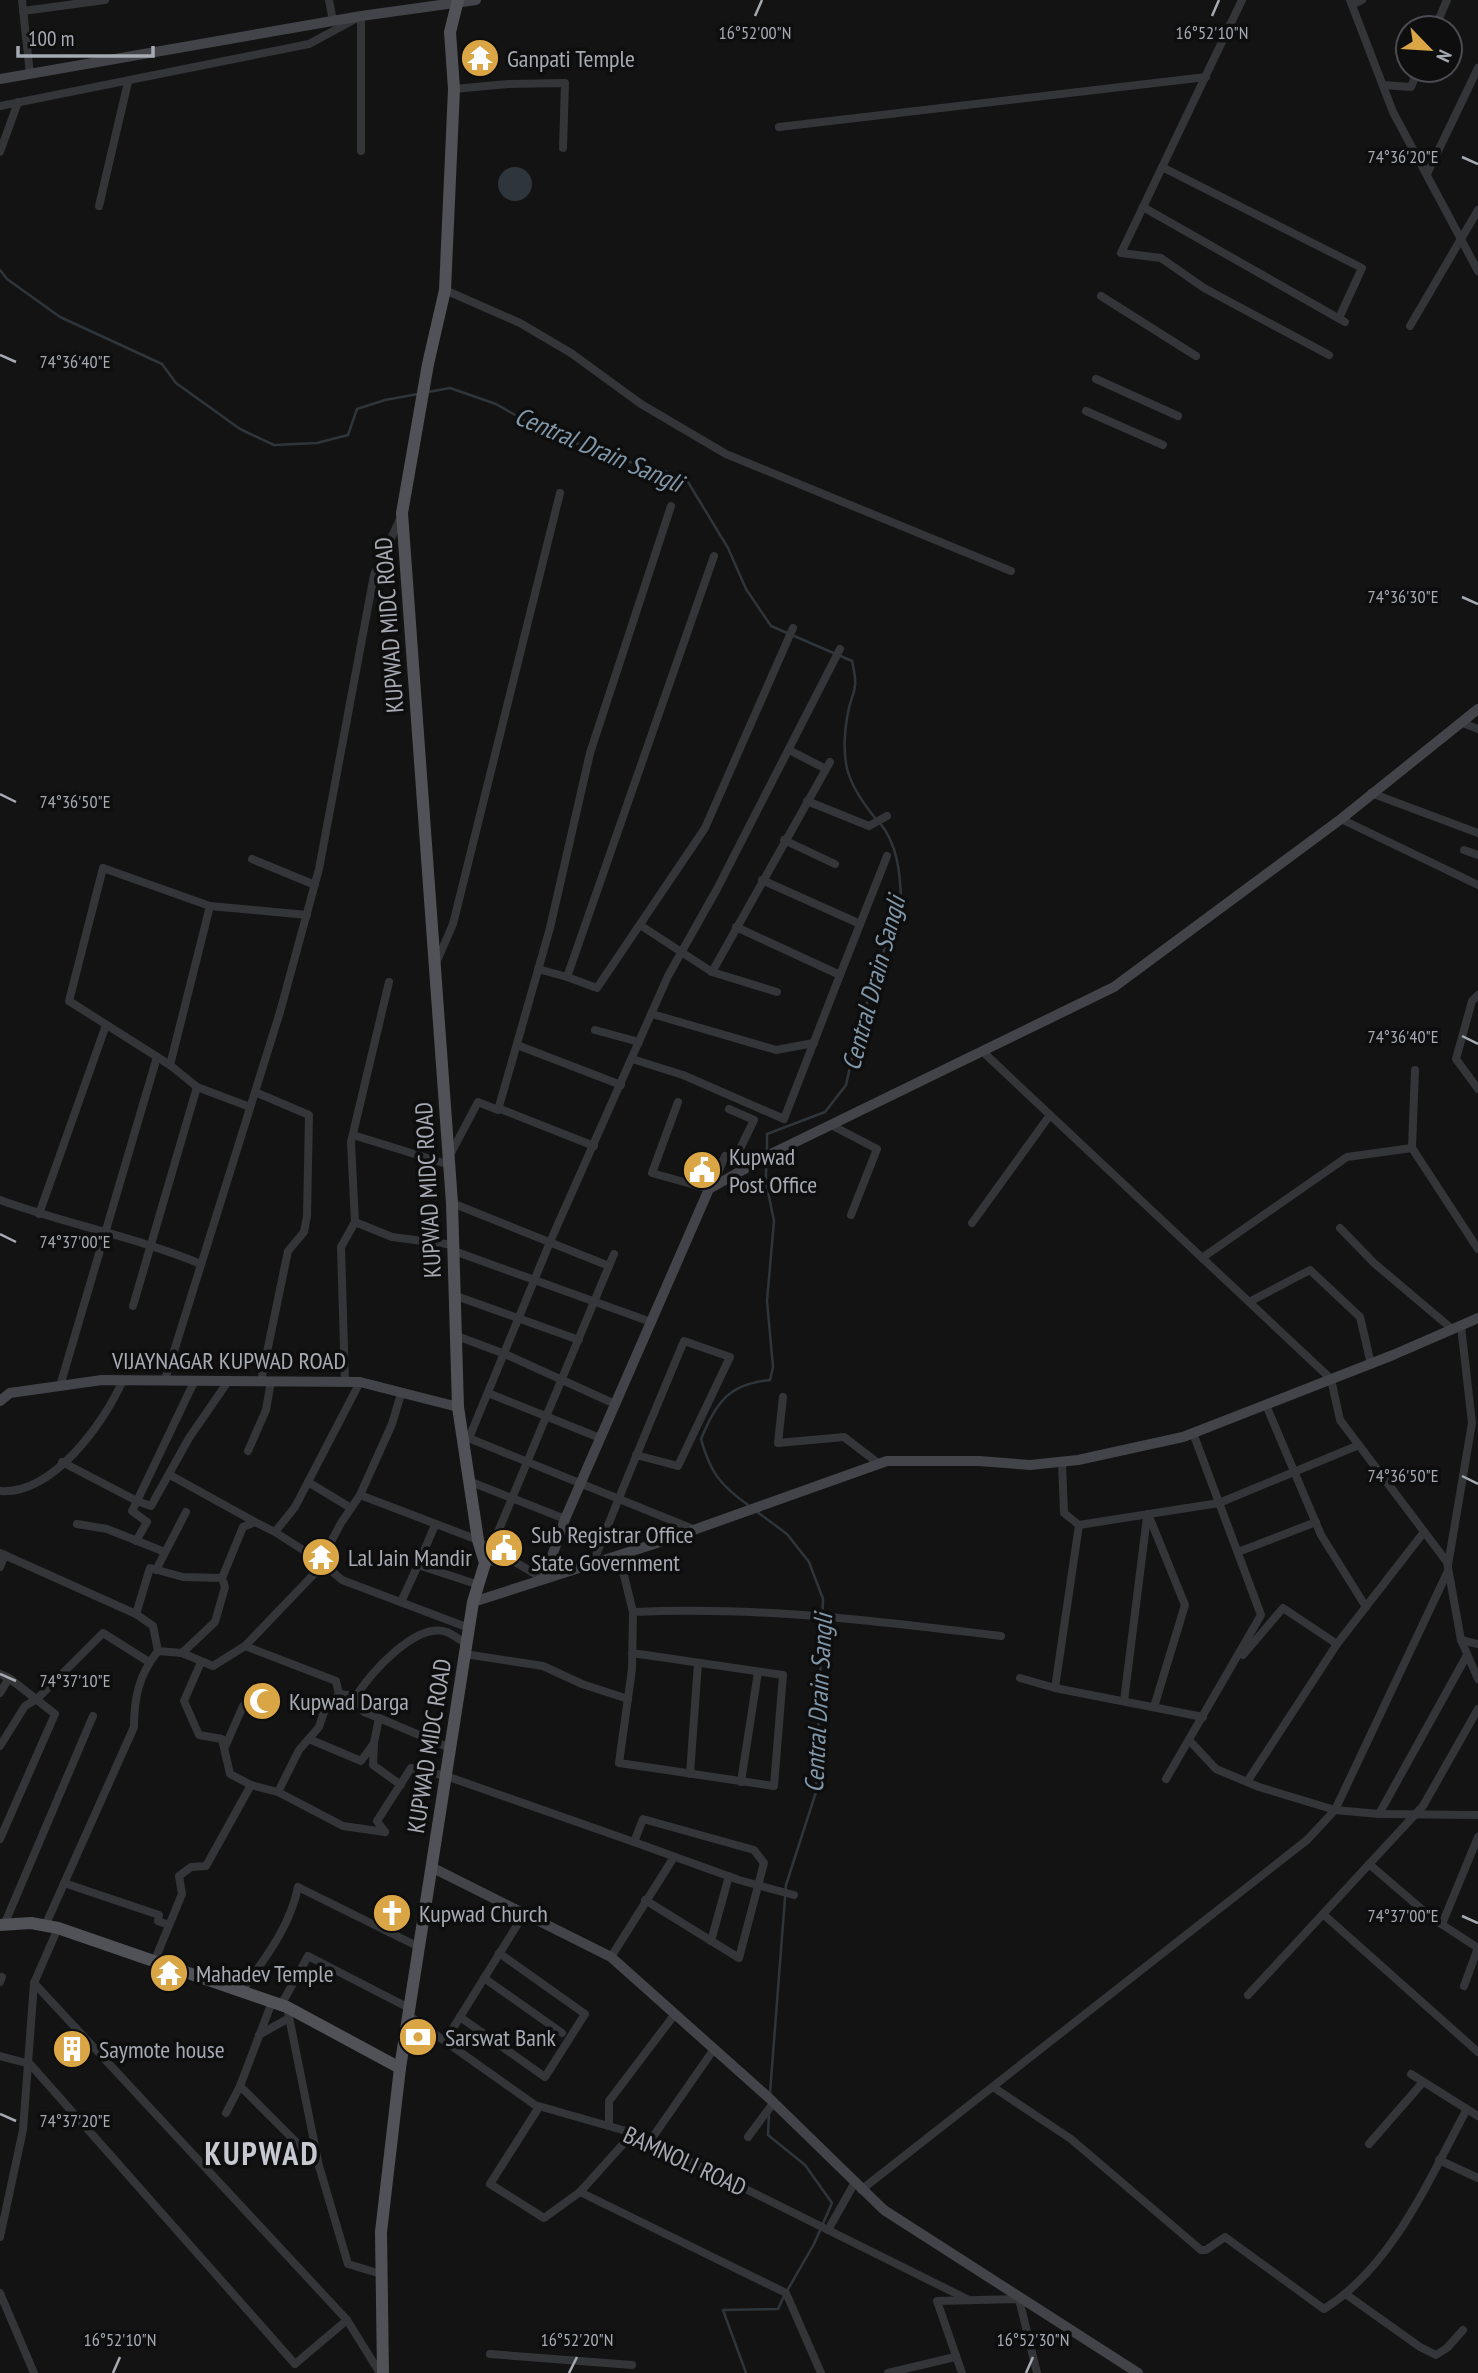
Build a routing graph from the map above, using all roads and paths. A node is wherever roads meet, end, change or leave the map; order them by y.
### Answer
1 (22, 0) edge
2 (105, 0) edge
3 (329, 0) edge
4 (476, 0) edge
5 (1242, 0) edge
6 (1362, 0) edge
7 (458, 2) edge
8 (1351, 3) edge
9 (23, 11) junction
10 (362, 16) junction
11 (333, 21) junction
12 (1478, 68) edge
13 (30, 74) junction
14 (1206, 77) junction
15 (0, 79) edge
16 (128, 82) junction
17 (1475, 82) edge
18 (1412, 84) edge
19 (1383, 85) junction
20 (454, 89) junction
21 (18, 102) junction
22 (0, 106) edge
23 (779, 127) dead end
24 (563, 148) dead end
25 (361, 151) dead end
26 (0, 152) edge
27 (1162, 167) junction
28 (1427, 174) junction
29 (99, 206) dead end
30 (1143, 207) junction
31 (1478, 210) edge
32 (1462, 240) junction
33 (1478, 271) edge
34 (445, 290) junction
35 (1101, 296) dead end
36 (1410, 326) dead end
37 (1329, 355) dead end
38 (1196, 356) dead end
39 (1096, 379) dead end
40 (1086, 411) dead end
41 (1178, 416) dead end
42 (1163, 445) dead end
43 (560, 493) dead end
44 (671, 506) dead end
45 (402, 513) junction
46 (714, 556) dead end
47 (1011, 571) dead end
48 (793, 628) dead end
49 (840, 649) dead end
50 (1478, 709) edge
51 (1463, 723) junction
52 (1478, 729) edge
53 (789, 750) junction
54 (1371, 793) junction
55 (807, 801) junction
56 (887, 816) dead end
57 (1341, 819) junction
58 (1478, 833) edge
59 (784, 840) junction
60 (1464, 850) dead end
61 (1478, 855) edge
62 (887, 856) dead end
63 (252, 859) dead end
64 (835, 864) dead end
65 (762, 880) junction
66 (315, 885) junction
67 (1478, 885) edge
68 (211, 906) junction
69 (307, 915) junction
70 (858, 923) junction
71 (640, 925) junction
72 (736, 927) junction
73 (682, 951) junction
74 (434, 969) junction
75 (538, 969) junction
76 (712, 972) junction
77 (840, 975) junction
78 (567, 977) junction
79 (389, 982) dead end
80 (777, 992) dead end
81 (1478, 995) edge
82 (652, 1014) junction
83 (106, 1025) junction
84 (595, 1030) dead end
85 (639, 1042) junction
86 (814, 1043) junction
87 (517, 1045) junction
88 (982, 1051) junction
89 (157, 1057) junction
90 (632, 1059) junction
91 (170, 1065) junction
92 (1415, 1070) dead end
93 (621, 1085) junction
94 (197, 1087) junction
95 (1478, 1088) edge
96 (255, 1092) junction
97 (678, 1102) dead end
98 (250, 1107) junction
99 (498, 1108) junction
100 (729, 1109) dead end
101 (1050, 1115) junction
102 (831, 1125) junction
103 (353, 1135) junction
104 (594, 1146) junction
105 (1412, 1148) junction
106 (725, 1156) dead end
107 (449, 1161) junction
108 (750, 1166) junction
109 (710, 1188) junction
110 (0, 1200) edge
111 (452, 1203) junction
112 (40, 1214) junction
113 (851, 1215) dead end
114 (355, 1222) junction
115 (972, 1223) dead end
116 (1340, 1228) dead end
117 (105, 1231) junction
118 (550, 1242) junction
119 (151, 1244) junction
120 (454, 1248) junction
121 (1478, 1250) edge
122 (614, 1254) dead end
123 (1202, 1258) junction
124 (201, 1264) junction
125 (609, 1266) junction
126 (535, 1281) junction
127 (456, 1296) junction
128 (594, 1302) junction
129 (1249, 1302) junction
130 (133, 1306) dead end
131 (521, 1317) junction
132 (1478, 1318) edge
133 (651, 1322) junction
134 (1456, 1328) junction
135 (457, 1336) junction
136 (579, 1340) junction
137 (505, 1354) junction
138 (1371, 1364) junction
139 (1332, 1379) junction
140 (123, 1380) junction
141 (165, 1380) junction
142 (195, 1380) junction
143 (229, 1380) junction
144 (562, 1380) junction
145 (266, 1381) junction
146 (345, 1382) junction
147 (360, 1382) junction
148 (60, 1386) junction
149 (401, 1394) junction
150 (488, 1394) junction
151 (783, 1397) dead end
152 (0, 1401) edge
153 (615, 1404) junction
154 (1266, 1405) junction
155 (458, 1407) junction
156 (547, 1417) junction
157 (1193, 1433) junction
158 (466, 1437) junction
159 (600, 1438) junction
160 (1359, 1445) junction
161 (248, 1451) dead end
162 (636, 1455) junction
163 (529, 1460) junction
164 (62, 1462) junction
165 (1062, 1462) junction
166 (878, 1463) junction
167 (1295, 1474) junction
168 (170, 1475) junction
169 (308, 1482) junction
170 (471, 1482) junction
171 (581, 1482) junction
172 (0, 1491) edge
173 (360, 1495) junction
174 (514, 1497) junction
175 (619, 1498) junction
176 (137, 1501) junction
177 (1219, 1503) junction
178 (351, 1508) junction
179 (186, 1512) dead end
180 (1148, 1514) junction
181 (565, 1519) junction
182 (254, 1522) junction
183 (1316, 1522) junction
184 (77, 1524) dead end
185 (435, 1525) junction
186 (1079, 1525) junction
187 (693, 1529) junction
188 (275, 1532) junction
189 (1424, 1532) junction
190 (478, 1540) junction
191 (136, 1541) junction
192 (165, 1552) junction
193 (1238, 1552) junction
194 (2, 1554) edge
195 (619, 1555) junction
196 (320, 1561) junction
197 (485, 1563) junction
198 (593, 1563) junction
199 (418, 1565) junction
200 (0, 1567) edge
201 (1448, 1568) junction
202 (156, 1570) junction
203 (222, 1578) junction
204 (544, 1579) junction
205 (479, 1585) junction
206 (401, 1602) junction
207 (473, 1602) junction
208 (1366, 1607) junction
209 (633, 1612) junction
210 (136, 1614) junction
211 (469, 1628) junction
212 (1000, 1636) dead end
213 (1461, 1640) junction
214 (1337, 1644) junction
215 (1478, 1644) edge
216 (244, 1646) junction
217 (466, 1649) junction
218 (158, 1651) junction
219 (182, 1653) junction
220 (632, 1653) junction
221 (1466, 1657) junction
222 (149, 1662) junction
223 (201, 1662) junction
224 (698, 1663) junction
225 (1230, 1670) junction
226 (758, 1672) junction
227 (0, 1674) edge
228 (9, 1678) junction
229 (1020, 1678) dead end
230 (1478, 1679) edge
231 (1055, 1688) junction
232 (0, 1693) edge
233 (339, 1694) junction
234 (356, 1696) junction
235 (37, 1699) junction
236 (628, 1699) junction
237 (1124, 1701) junction
238 (243, 1706) dead end
239 (1154, 1707) junction
240 (1478, 1709) edge
241 (93, 1716) dead end
242 (1203, 1717) junction
243 (379, 1718) junction
244 (309, 1738) junction
245 (1189, 1740) junction
246 (374, 1743) junction
247 (0, 1746) edge
248 (225, 1746) junction
249 (450, 1748) junction
250 (690, 1774) junction
251 (446, 1776) junction
252 (1166, 1779) dead end
253 (741, 1782) junction
254 (1247, 1782) junction
255 (251, 1785) junction
256 (401, 1785) junction
257 (278, 1792) junction
258 (1335, 1810) junction
259 (1379, 1814) junction
260 (1415, 1814) junction
261 (1478, 1815) edge
262 (1478, 1837) edge
263 (0, 1839) edge
264 (634, 1842) junction
265 (674, 1857) junction
266 (1369, 1864) junction
267 (431, 1867) junction
268 (729, 1876) junction
269 (64, 1884) junction
270 (758, 1885) junction
271 (794, 1895) dead end
272 (645, 1900) junction
273 (524, 1913) junction
274 (1323, 1914) junction
275 (1443, 1924) junction
276 (2, 1925) edge
277 (169, 1925) junction
278 (52, 1927) junction
279 (711, 1941) junction
280 (419, 1947) junction
281 (1478, 1948) edge
282 (499, 1953) junction
283 (611, 1957) junction
284 (154, 1962) junction
285 (484, 1978) junction
286 (34, 1983) junction
287 (1464, 1986) dead end
288 (242, 1991) junction
289 (1248, 1995) dead end
290 (282, 2008) junction
291 (409, 2011) junction
292 (676, 2014) junction
293 (460, 2017) junction
294 (562, 2033) dead end
295 (259, 2035) junction
296 (444, 2041) junction
297 (714, 2049) junction
298 (1478, 2052) edge
299 (0, 2056) edge
300 (30, 2064) junction
301 (400, 2068) junction
302 (1412, 2074) dead end
303 (1423, 2082) junction
304 (240, 2086) junction
305 (993, 2087) junction
306 (774, 2102) junction
307 (539, 2107) junction
308 (1467, 2109) junction
309 (226, 2113) dead end
310 (1478, 2116) edge
311 (609, 2126) junction
312 (633, 2133) junction
313 (748, 2137) dead end
314 (650, 2141) junction
315 (1369, 2144) dead end
316 (1439, 2160) junction
317 (319, 2166) junction
318 (1478, 2178) edge
319 (858, 2187) junction
320 (580, 2192) junction
321 (828, 2230) junction
322 (0, 2237) edge
323 (381, 2274) junction
324 (0, 2293) edge
325 (1347, 2295) junction
326 (1019, 2299) junction
327 (969, 2300) junction
328 (347, 2320) junction
329 (1463, 2330) dead end
330 (490, 2354) dead end
331 (955, 2357) junction
332 (632, 2365) dead end
333 (34, 2373) edge
334 (381, 2373) edge
335 (821, 2373) edge
336 (888, 2373) edge
337 (962, 2373) edge
338 (1037, 2373) edge
339 (1139, 2373) edge

1 - 9 street
2 - 9 street
3 - 11 street
4 - 7 street
5 - 14 street
6 - 8 street
7 - 10 street
7 - 20 main road, KUPWAD MIDC ROAD
8 - 19 street
9 - 13 street
10 - 11 street
10 - 16 street
10 - 25 street
11 - 13 street
12 - 17 street
13 - 15 street
14 - 23 street
14 - 27 street
16 - 21 street
16 - 29 street
17 - 28 street
18 - 19 street
19 - 28 street
20 - 24 street
20 - 34 main road, KUPWAD MIDC ROAD
21 - 22 street
21 - 26 street
27 - 30 street
27 - 30 street
28 - 32 street
30 - 37 street
31 - 32 street
32 - 33 street
32 - 36 street
34 - 45 main road, KUPWAD MIDC ROAD
34 - 47 street
35 - 38 street
39 - 41 street
40 - 42 street
43 - 74 street
44 - 75 street
45 - 66 street
45 - 74 main road, KUPWAD MIDC ROAD
46 - 78 street
48 - 71 street
49 - 53 street
50 - 51 street
51 - 52 street
51 - 54 street
53 - 55 street
53 - 73 street
54 - 57 street
54 - 58 street
55 - 56 street
55 - 59 street
57 - 67 street
57 - 88 street
59 - 64 street
59 - 65 street
60 - 61 street
62 - 70 street
63 - 66 street
65 - 70 street
65 - 72 street
66 - 69 street
68 - 69 street
68 - 83 street
68 - 91 street
69 - 96 street
70 - 77 street
71 - 73 street
71 - 78 street
72 - 76 street
72 - 77 street
73 - 76 street
73 - 82 street
74 - 107 main road, KUPWAD MIDC ROAD
75 - 78 street
75 - 87 street
76 - 80 street
77 - 86 street
79 - 103 street
81 - 95 street
82 - 85 street
82 - 86 street
83 - 89 street
83 - 112 street
84 - 85 street
85 - 90 street
86 - 90 street
87 - 93 street
87 - 99 street
88 - 101 street
88 - 102 street
89 - 91 street
89 - 117 street
90 - 93 street
91 - 94 street
92 - 105 street
93 - 104 street
94 - 98 street
94 - 119 street
96 - 98 street
96 - 145 street
97 - 109 street
98 - 124 street
99 - 104 street
99 - 107 street
100 - 108 street
101 - 115 street
101 - 123 street
102 - 108 street
102 - 113 street
103 - 107 street
103 - 114 street
104 - 118 street
105 - 121 street
105 - 123 street
106 - 109 street
107 - 111 main road, KUPWAD MIDC ROAD
108 - 109 street
109 - 133 street
110 - 112 street
111 - 118 street
111 - 120 main road, KUPWAD MIDC ROAD
112 - 117 street
114 - 120 street
114 - 146 street
116 - 134 street
117 - 119 street
117 - 148 street
118 - 125 street
118 - 126 street
119 - 124 street
119 - 130 street
120 - 126 street
120 - 127 main road, KUPWAD MIDC ROAD
122 - 125 street
123 - 129 street
124 - 141 street
125 - 128 street
126 - 128 street
126 - 131 street
127 - 131 street
127 - 135 main road, KUPWAD MIDC ROAD
128 - 133 street
128 - 136 street
129 - 138 street
129 - 139 street
131 - 136 street
131 - 137 street
132 - 134 street
133 - 153 street
134 - 138 street
134 - 201 street
135 - 137 street
135 - 155 main road, KUPWAD MIDC ROAD
136 - 144 street
137 - 144 street
137 - 150 street
138 - 139 street
139 - 154 street
139 - 160 street
140 - 141 street, VIJAYNAGAR KUPWAD ROAD
140 - 148 street, VIJAYNAGAR KUPWAD ROAD
140 - 164 street
141 - 142 street, VIJAYNAGAR KUPWAD ROAD
142 - 143 street, VIJAYNAGAR KUPWAD ROAD
142 - 176 street
143 - 145 street, VIJAYNAGAR KUPWAD ROAD
143 - 168 street
144 - 153 street
144 - 156 street
145 - 146 street, VIJAYNAGAR KUPWAD ROAD
145 - 161 street
146 - 147 street, VIJAYNAGAR KUPWAD ROAD
147 - 149 street, VIJAYNAGAR KUPWAD ROAD
147 - 169 street
148 - 152 street, VIJAYNAGAR KUPWAD ROAD
149 - 155 street, VIJAYNAGAR KUPWAD ROAD
149 - 173 street
150 - 156 street
150 - 158 street
151 - 166 street
153 - 159 street
154 - 157 street
154 - 167 street
155 - 158 main road, KUPWAD MIDC ROAD
156 - 159 street
156 - 163 street
157 - 165 street
157 - 177 street
158 - 163 street
158 - 170 main road, KUPWAD MIDC ROAD
159 - 171 street
160 - 167 street
160 - 189 street
162 - 162 street
162 - 175 street
163 - 171 street
163 - 174 street
164 - 172 street
164 - 176 street
165 - 166 street
165 - 186 street
166 - 187 street
167 - 177 street
167 - 183 street
168 - 176 street
168 - 182 street
169 - 178 street
169 - 188 street
170 - 174 street
170 - 190 main road, KUPWAD MIDC ROAD
171 - 175 street
171 - 181 street
173 - 178 street
173 - 185 street
174 - 181 street
174 - 197 street
175 - 187 street
175 - 198 street
176 - 191 street
177 - 180 street
177 - 193 street
178 - 196 street
179 - 192 street
180 - 186 street
180 - 237 street
180 - 239 street
181 - 204 street
182 - 188 street
182 - 203 street
183 - 193 street
183 - 208 street
184 - 191 street
185 - 190 street
185 - 199 street
186 - 231 street
187 - 195 street
188 - 196 street
189 - 201 street
189 - 208 street
190 - 197 main road, KUPWAD MIDC ROAD
191 - 192 street
192 - 202 street
193 - 225 street
194 - 200 street
194 - 210 street
195 - 198 street
195 - 209 street
196 - 206 street
196 - 216 street
197 - 204 street
197 - 205 main road, KUPWAD MIDC ROAD
198 - 204 street
199 - 205 street
199 - 206 street
201 - 213 street
201 - 258 street
202 - 203 street
202 - 210 street
203 - 219 street
204 - 207 street
205 - 207 main road, KUPWAD MIDC ROAD
206 - 211 street
207 - 211 main road, KUPWAD MIDC ROAD
208 - 214 street
209 - 212 street
209 - 220 street
210 - 218 street
211 - 217 main road, KUPWAD MIDC ROAD
213 - 215 street
213 - 221 street
214 - 225 street
214 - 254 street
216 - 223 street
216 - 233 street
217 - 234 street
217 - 236 street
217 - 249 main road, KUPWAD MIDC ROAD
218 - 219 street
218 - 222 street
219 - 223 street
220 - 224 street
220 - 236 street
221 - 230 street
221 - 259 street
222 - 235 street
222 - 269 street
223 - 248 street
224 - 226 street
224 - 250 street
225 - 242 street
226 - 253 street
226 - 253 street
227 - 228 street
228 - 232 street
228 - 235 street
229 - 231 street
231 - 237 street
233 - 234 street
233 - 244 street
234 - 243 street
235 - 247 street
235 - 263 street
236 - 250 street
237 - 239 street
238 - 248 street
239 - 242 street
240 - 260 street
241 - 276 street
242 - 245 street
243 - 246 street
243 - 249 street
244 - 246 street
244 - 257 street
245 - 252 street
245 - 254 street
246 - 256 street
248 - 255 street
249 - 251 main road, KUPWAD MIDC ROAD
250 - 253 street
251 - 256 street
251 - 264 street
251 - 267 main road, KUPWAD MIDC ROAD
254 - 258 street
255 - 257 street
255 - 277 street
256 - 257 street
258 - 259 street
258 - 305 street
259 - 260 street
260 - 261 street
260 - 266 street
262 - 275 street
264 - 265 street
264 - 270 street
265 - 268 street
265 - 272 street
266 - 274 street
266 - 275 street
267 - 273 street
267 - 280 main road, KUPWAD MIDC ROAD
268 - 270 street
268 - 279 street
269 - 277 street
269 - 278 street
270 - 271 street
270 - 279 street
272 - 279 street
272 - 283 street
273 - 282 street
273 - 283 street
274 - 289 street
274 - 298 street
275 - 281 street
276 - 278 main road
277 - 284 street
278 - 284 main road
278 - 286 street
280 - 288 street
280 - 291 main road, KUPWAD MIDC ROAD
281 - 287 street
282 - 285 street
282 - 293 street
283 - 292 street
284 - 288 main road
285 - 293 street
285 - 294 street
286 - 300 street
286 - 328 street
288 - 290 main road
290 - 291 street, BAMNOLI ROAD
290 - 295 street
290 - 295 street
290 - 301 main road
290 - 317 street
291 - 296 street, BAMNOLI ROAD
291 - 301 main road, KUPWAD MIDC ROAD
292 - 297 street
292 - 311 street
293 - 296 street
295 - 304 street
296 - 307 street, BAMNOLI ROAD
297 - 306 street
297 - 314 street
299 - 300 street
300 - 322 street
300 - 328 street
301 - 323 main road, KUPWAD MIDC ROAD
302 - 303 street
303 - 308 street
303 - 315 street
304 - 309 street
304 - 317 street
305 - 319 street
305 - 325 street
306 - 313 street
306 - 319 street
307 - 311 street, BAMNOLI ROAD
307 - 320 street
308 - 310 street
308 - 316 street
311 - 312 street, BAMNOLI ROAD
312 - 314 street, BAMNOLI ROAD
312 - 320 street
314 - 321 street, BAMNOLI ROAD
316 - 318 street
316 - 325 street
317 - 323 street
319 - 321 street
319 - 326 street
320 - 335 street
321 - 327 street, BAMNOLI ROAD
323 - 334 main road, KUPWAD MIDC ROAD
324 - 333 street
325 - 329 street
326 - 327 street
326 - 338 street
326 - 339 street
327 - 331 street
328 - 334 street
330 - 332 street
331 - 336 street
331 - 337 street

